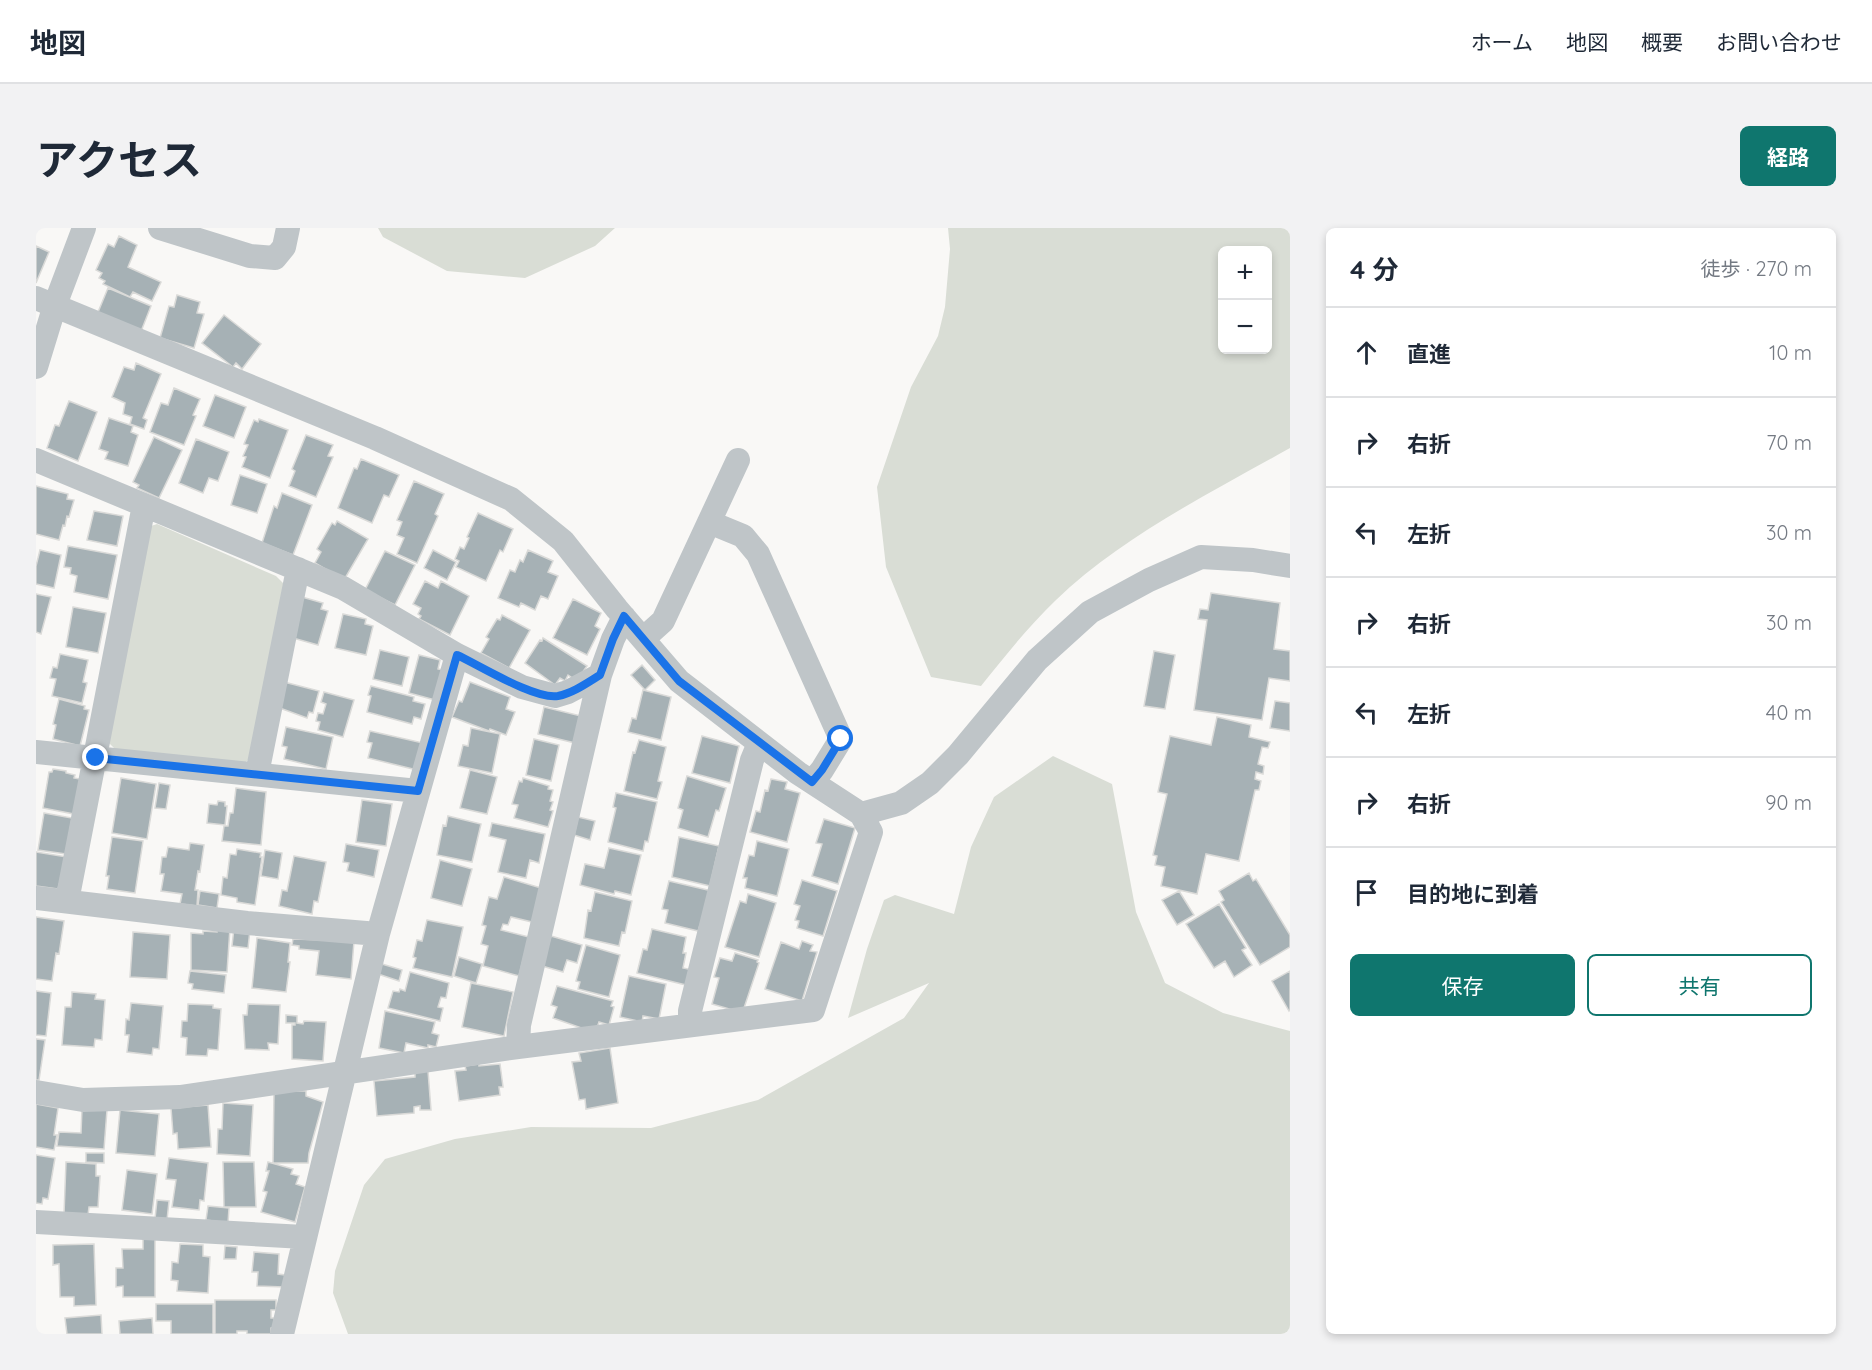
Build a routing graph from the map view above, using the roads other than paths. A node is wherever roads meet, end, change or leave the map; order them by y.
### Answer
1 (84, 228) edge
2 (160, 228) edge
3 (288, 228) edge
4 (45, 302) edge
5 (36, 367) edge
6 (36, 460) edge
7 (738, 460) dead end
8 (144, 505) junction
9 (709, 522) junction
10 (1290, 566) edge
11 (298, 569) junction
12 (624, 616) junction
13 (643, 639) junction
14 (457, 655) junction
15 (600, 675) junction
16 (759, 743) junction
17 (36, 752) edge
18 (96, 758) junction
19 (256, 774) junction
20 (812, 782) junction
21 (418, 791) junction
22 (861, 814) junction
23 (36, 898) edge
24 (67, 901) junction
25 (378, 934) junction
26 (690, 1025) junction
27 (518, 1047) junction
28 (343, 1073) junction
29 (36, 1092) edge
30 (36, 1222) edge
31 (304, 1238) junction
32 (282, 1334) edge

1 - 4 street
2 - 3 street
4 - 5 street
4 - 12 street
6 - 8 street
7 - 9 street
8 - 11 street
8 - 18 street
9 - 13 street
9 - 20 street
10 - 22 street
11 - 14 street
11 - 19 street
12 - 13 street
12 - 15 street
13 - 16 street
14 - 15 street
14 - 21 street
15 - 27 street
16 - 20 street
16 - 26 street
17 - 18 street
18 - 19 street
18 - 24 street
19 - 21 street
20 - 22 street
21 - 25 street
22 - 26 street
23 - 24 street
24 - 25 street
25 - 28 street
26 - 27 street
27 - 28 street
28 - 29 street
28 - 31 street
30 - 31 street
31 - 32 street

